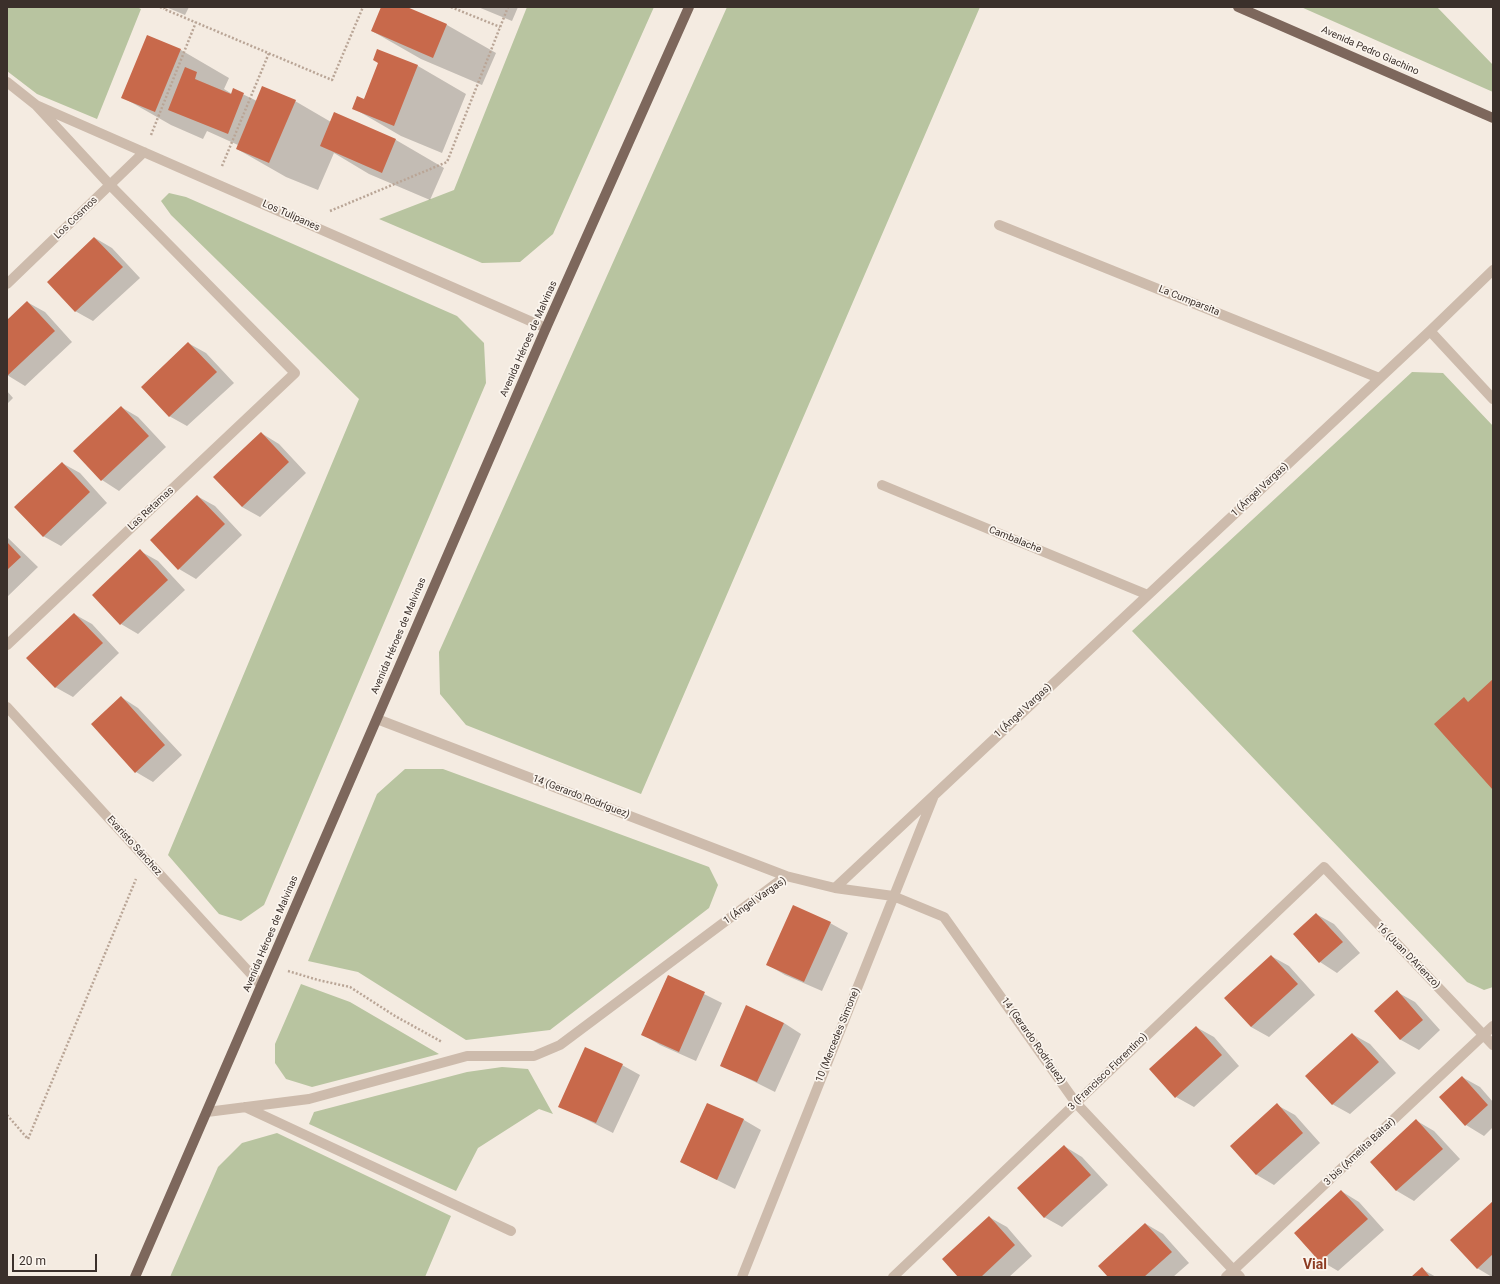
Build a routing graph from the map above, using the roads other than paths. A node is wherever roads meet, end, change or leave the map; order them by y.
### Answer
1 (690, 7) edge
2 (1238, 7) edge
3 (7, 82) edge
4 (36, 105) junction
5 (1493, 118) edge
6 (144, 152) junction
7 (110, 185) junction
8 (999, 225) dead end
9 (1493, 270) edge
10 (7, 284) edge
11 (546, 328) junction
12 (1430, 331) junction
13 (295, 373) joint
14 (1379, 378) junction
15 (1493, 399) edge
16 (882, 485) dead end
17 (1148, 595) junction
18 (7, 645) edge
19 (7, 707) edge
20 (377, 719) junction
21 (935, 794) junction
22 (1324, 867) joint
23 (786, 876) junction
24 (835, 888) junction
25 (893, 896) junction
26 (261, 985) junction
27 (1493, 1026) edge
28 (1484, 1035) junction
29 (1493, 1045) edge
30 (1076, 1103) junction
31 (245, 1107) junction
32 (207, 1112) junction
33 (511, 1231) dead end
34 (1233, 1275) edge
35 (135, 1277) edge
36 (742, 1277) edge
37 (893, 1277) edge

1 - 11 main road, Avenida Héroes de Malvinas
2 - 5 main road, Avenida Pedro Giachino
3 - 4 street, Los Tulipanes
4 - 6 street, Los Tulipanes
4 - 7 street, Los Tulipanes
6 - 7 street, Los Cosmos
6 - 11 street, Los Tulipanes
7 - 10 street, Los Cosmos
7 - 13 street, Los Tulipanes
8 - 14 street, La Cumparsita
9 - 12 street, 1 (Ángel Vargas)
11 - 20 main road, Avenida Héroes de Malvinas
12 - 14 street, 1 (Ángel Vargas)
12 - 15 street
13 - 18 street, Las Retamas
14 - 17 street, 1 (Ángel Vargas)
16 - 17 street, Cambalache
17 - 21 street, 1 (Ángel Vargas)
19 - 26 street, Evaristo Sánchez
20 - 23 street, 14 (Gerardo Rodríguez)
20 - 26 main road, Avenida Héroes de Malvinas
21 - 24 street, 1 (Ángel Vargas)
21 - 25 street, 10 (Mercedes Simone)
22 - 28 street, 16 (Juan D'Arienzo)
22 - 30 street, 3 (Francisco Fiorentino)
23 - 24 street, 1 (Ángel Vargas)
23 - 31 street, 1 (Ángel Vargas)
24 - 25 street, 14 (Gerardo Rodríguez)
25 - 30 street, 14 (Gerardo Rodríguez)
25 - 36 street, 10 (Mercedes Simone)
26 - 32 main road, Avenida Héroes de Malvinas
27 - 28 street, 3 bis (Amelita Baltar)
28 - 29 street, 16 (Juan D'Arienzo)
28 - 34 street, 3 bis (Amelita Baltar)
30 - 34 street, 14 (Gerardo Rodríguez)
30 - 37 street, 3 (Francisco Fiorentino)
31 - 32 street, 1 (Ángel Vargas)
31 - 33 street
32 - 35 main road, Avenida Héroes de Malvinas

